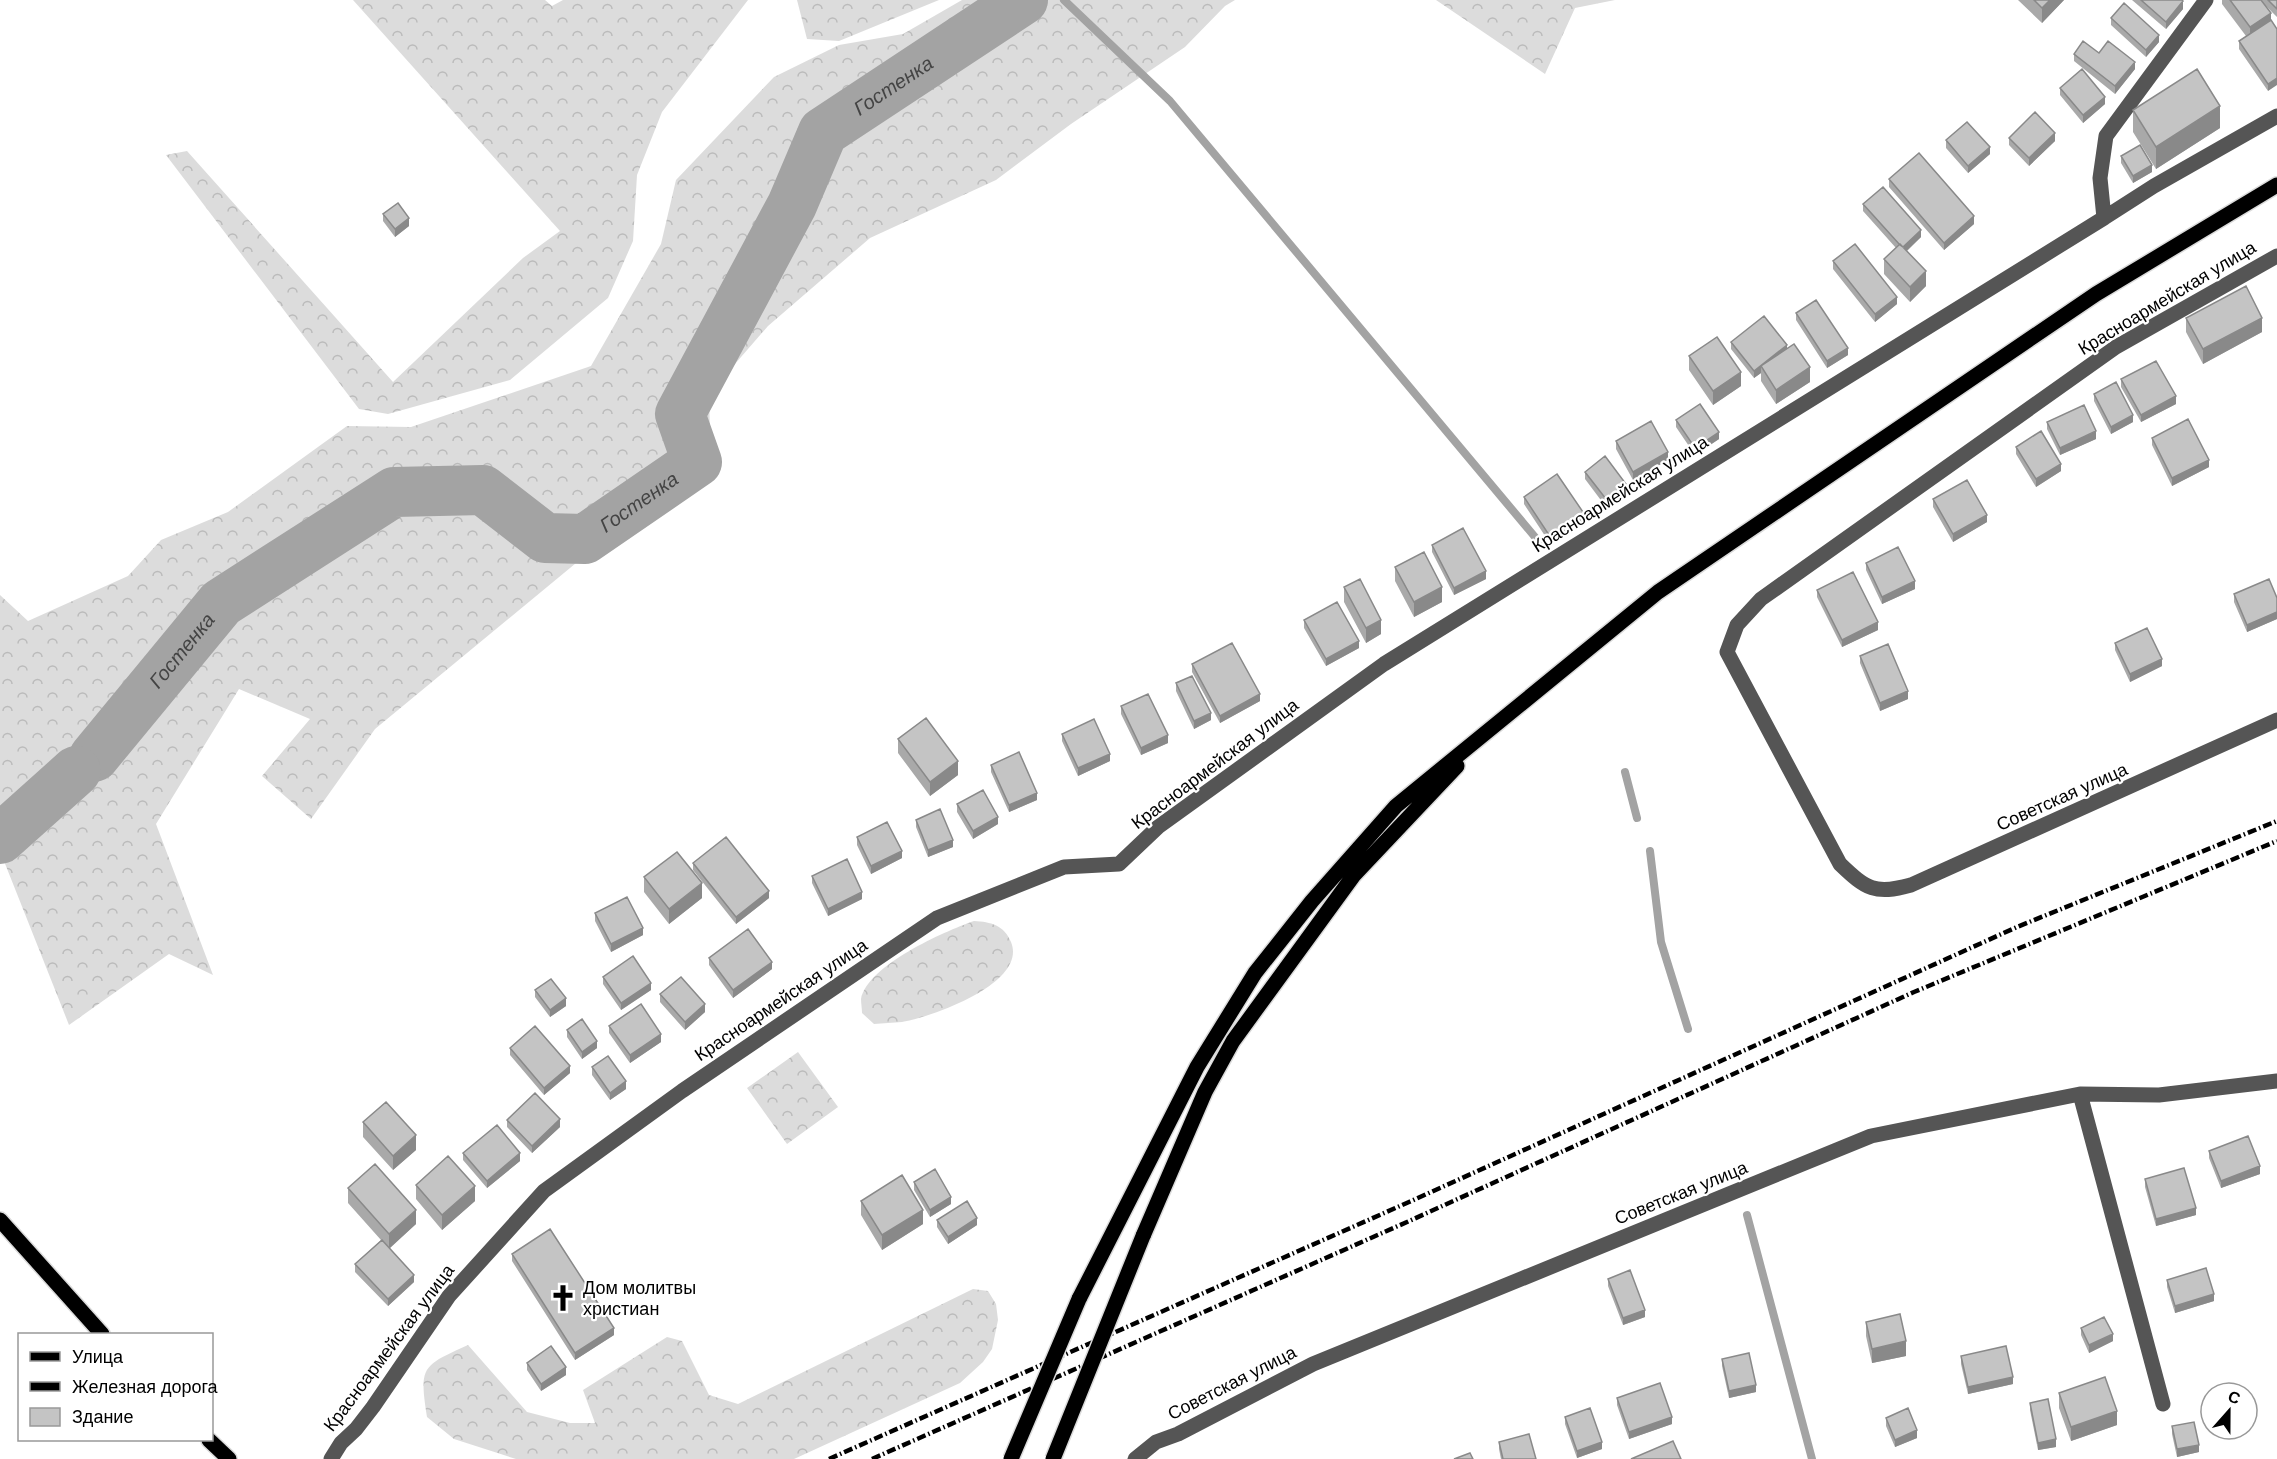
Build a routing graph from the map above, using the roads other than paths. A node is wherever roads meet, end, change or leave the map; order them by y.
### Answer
1 (2206, 0) edge
2 (2277, 116) edge
3 (2277, 185) edge
4 (2104, 218) junction
5 (2277, 255) edge
6 (1502, 719) junction
7 (2277, 720) edge
8 (1859, 883) joint
9 (2277, 1081) edge
10 (2080, 1094) junction
11 (0, 1220) edge
12 (100, 1333) edge
13 (2163, 1404) dead end
14 (210, 1441) edge
15 (229, 1459) edge
16 (330, 1459) edge
17 (1011, 1459) edge
18 (1053, 1459) edge
19 (1135, 1459) edge

1 - 4 street
2 - 4 street, Красноармейская улица
3 - 6 main road, Красноармейская улица
4 - 16 street, Красноармейская улица
5 - 8 street, Красноармейская улица
6 - 17 main road, Красноармейская улица, bridge
6 - 18 main road, Красноармейская улица, bridge
7 - 8 street, Советская улица
9 - 10 street, Советская улица
10 - 13 street
10 - 19 street, Советская улица
11 - 12 main road
14 - 15 main road

